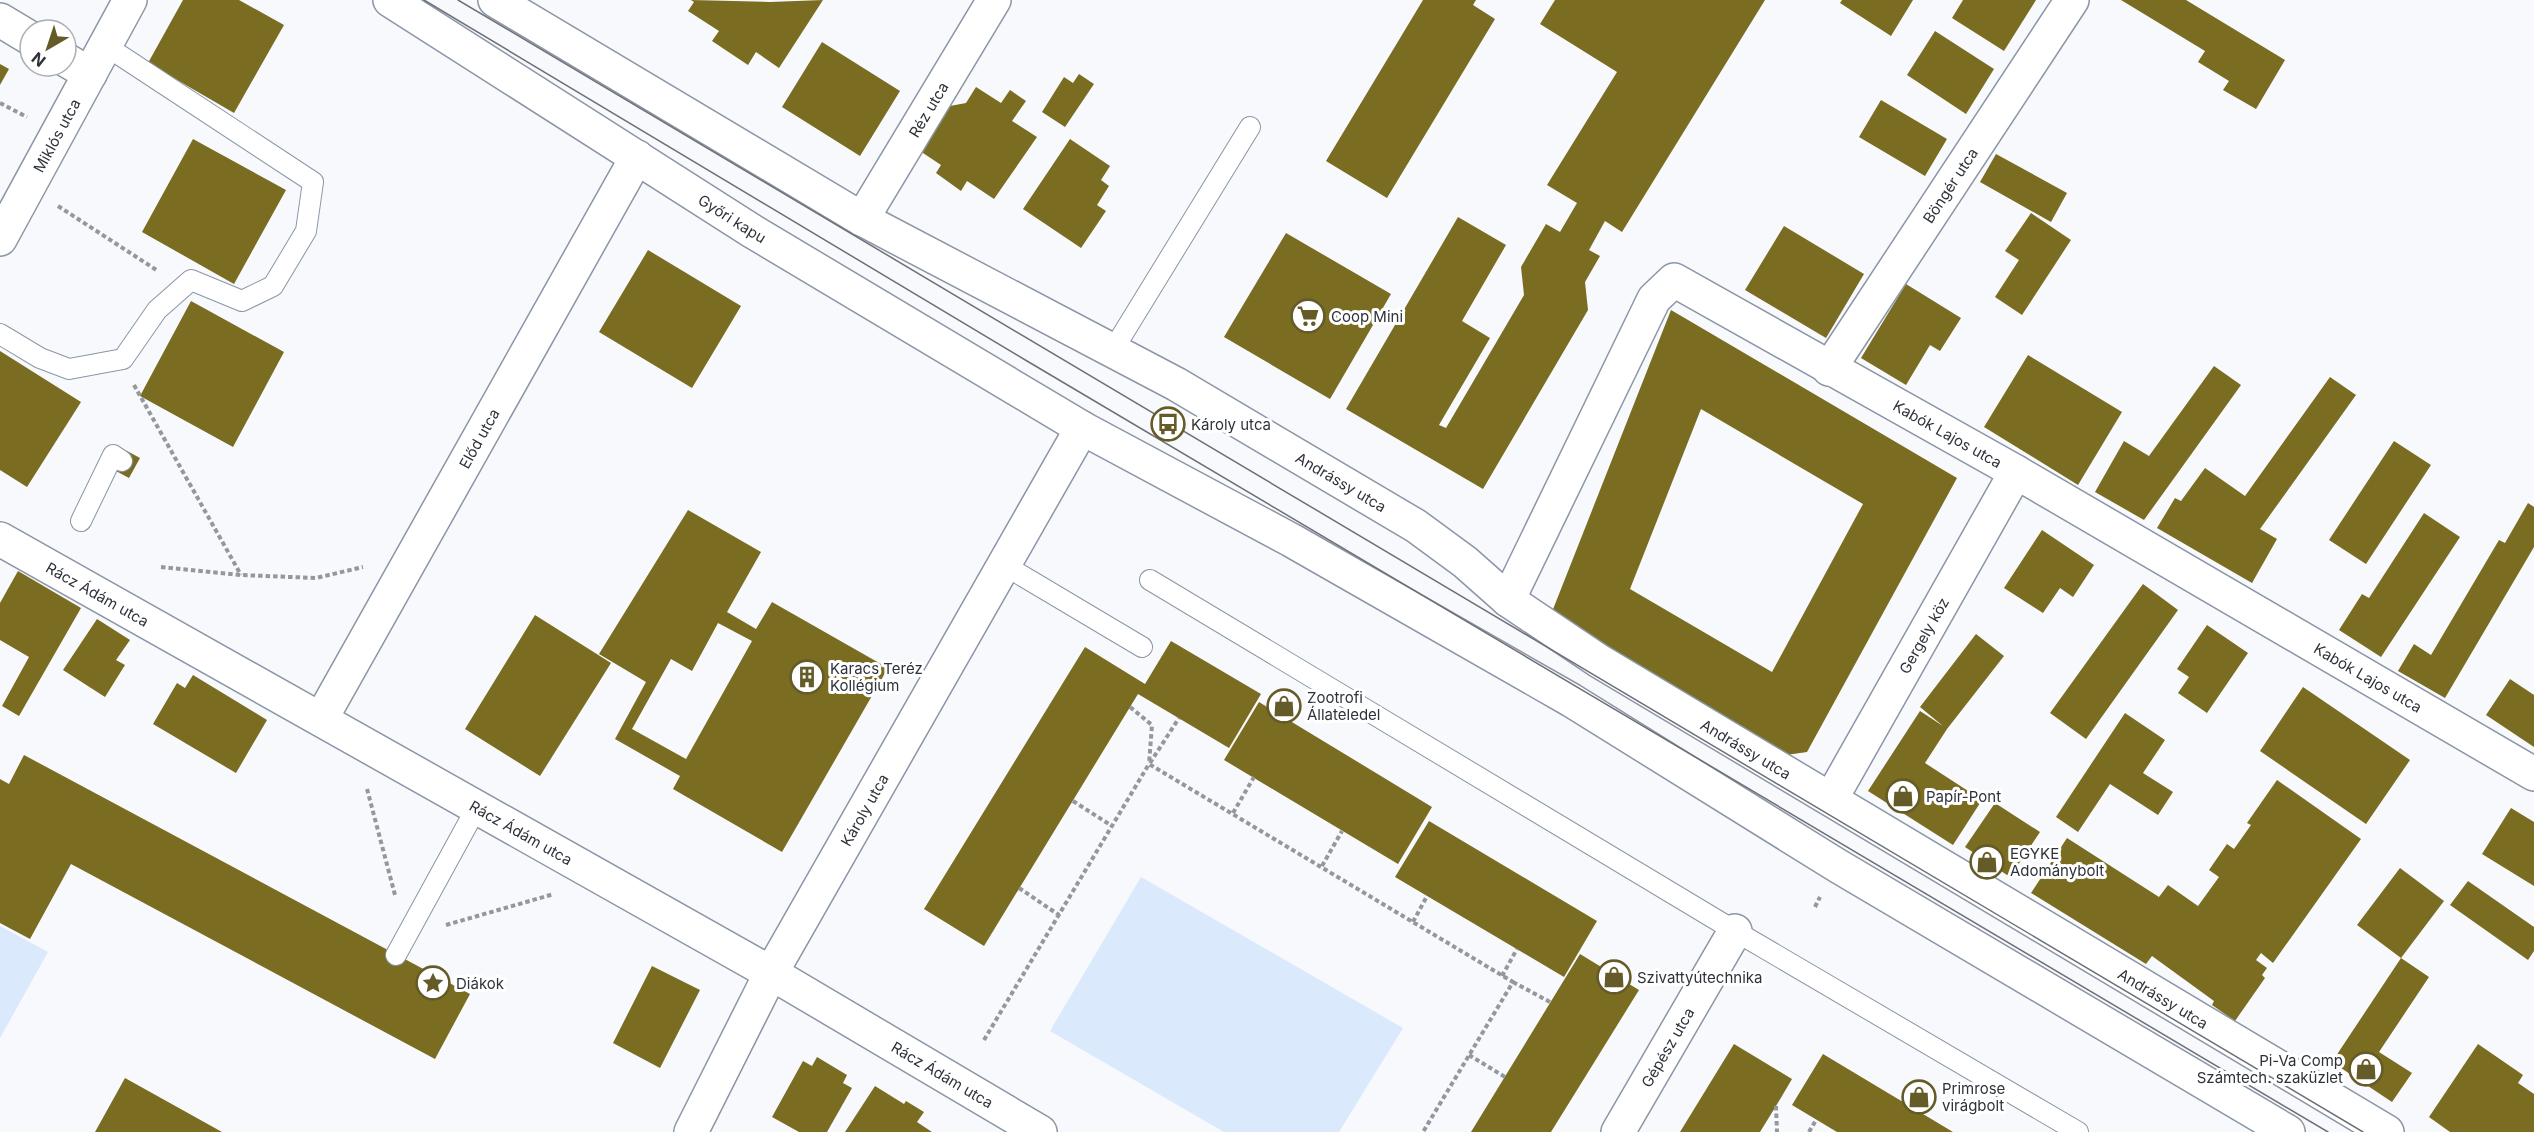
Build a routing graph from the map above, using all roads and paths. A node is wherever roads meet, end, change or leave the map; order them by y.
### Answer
1 (130, 0) edge
2 (390, 0) edge
3 (495, 0) edge
4 (994, 0) edge
5 (2072, 0) edge
6 (0, 21) edge
7 (18, 31) edge
8 (106, 46) junction
9 (78, 67) edge
10 (73, 78) edge
11 (0, 103) edge
12 (30, 119) dead end
13 (1250, 127) dead end
14 (636, 157) junction
15 (48, 200) dead end
16 (862, 219) junction
17 (0, 239) edge
18 (183, 288) junction
19 (0, 334) edge
20 (1113, 350) junction
21 (123, 359) junction
22 (1829, 369) junction
23 (1082, 428) junction
24 (122, 461) dead end
25 (2016, 472) junction
26 (81, 521) dead end
27 (0, 538) edge
28 (1004, 566) junction
29 (160, 567) dead end
30 (363, 567) dead end
31 (241, 575) junction
32 (1150, 580) dead end
33 (1508, 600) junction
34 (1142, 647) dead end
35 (1130, 707) dead end
36 (1179, 718) dead end
37 (321, 719) junction
38 (354, 738) junction
39 (1149, 764) junction
40 (2534, 774) edge
41 (1254, 777) dead end
42 (1831, 799) junction
43 (1072, 801) dead end
44 (477, 807) junction
45 (1233, 813) junction
46 (1112, 826) junction
47 (1342, 831) dead end
48 (1322, 867) junction
49 (603, 879) junction
50 (1019, 888) dead end
51 (1427, 896) dead end
52 (1059, 915) junction
53 (1413, 922) junction
54 (1735, 931) junction
55 (406, 937) junction
56 (1517, 949) dead end
57 (396, 955) dead end
58 (771, 974) junction
59 (1502, 976) junction
60 (1513, 982) junction
61 (1550, 1002) dead end
62 (984, 1040) dead end
63 (1469, 1055) junction
64 (1505, 1077) dead end
65 (1776, 1106) dead end
66 (1816, 1120) dead end
67 (691, 1132) edge
68 (1040, 1132) edge
69 (1423, 1132) edge
70 (1618, 1132) edge
71 (1778, 1132) edge
72 (1809, 1132) edge
73 (2078, 1132) edge
74 (2288, 1132) edge
75 (2388, 1132) edge

1 - 8 street, Miklós utca
2 - 14 street, Győri kapu
3 - 16 street
4 - 16 street, Réz utca
5 - 22 street, Böngér utca
6 - 7 street
8 - 9 street, Miklós utca
8 - 18 lane
10 - 17 street, Miklós utca
11 - 12 path
13 - 20 lane
14 - 23 street, Győri kapu
14 - 37 street, Előd utca
15 - 18 path
16 - 20 street
18 - 21 lane
19 - 21 lane
20 - 33 street, Andrássy utca
21 - 31 path
22 - 25 street, Kabók Lajos utca
22 - 33 street, Kabók Lajos utca
23 - 28 street, Károly utca
23 - 74 street
24 - 26 lane
25 - 40 street, Kabók Lajos utca
25 - 42 street, Gergely köz
27 - 37 street, Rácz Ádám utca
28 - 34 lane
28 - 58 street, Károly utca
29 - 31 path
30 - 31 path
32 - 54 lane
33 - 42 street, Andrássy utca
35 - 39 path
36 - 39 path
37 - 38 street, Rácz Ádám utca
38 - 44 street, Rácz Ádám utca
38 - 55 path
39 - 45 path
39 - 46 path
41 - 45 path
42 - 75 street, Andrássy utca
43 - 46 path
44 - 49 street, Rácz Ádám utca
44 - 55 lane
45 - 48 path
46 - 52 path
47 - 48 path
48 - 53 path
49 - 55 path
49 - 58 street, Rácz Ádám utca
50 - 52 path
51 - 53 path
52 - 62 path
53 - 59 path
54 - 70 street, Gépész utca
54 - 73 lane
55 - 57 lane
56 - 59 path
58 - 67 street, Károly utca
58 - 68 street, Rácz Ádám utca
59 - 60 path
60 - 61 path
60 - 63 path
63 - 64 path
63 - 69 path
65 - 71 path
66 - 72 path

